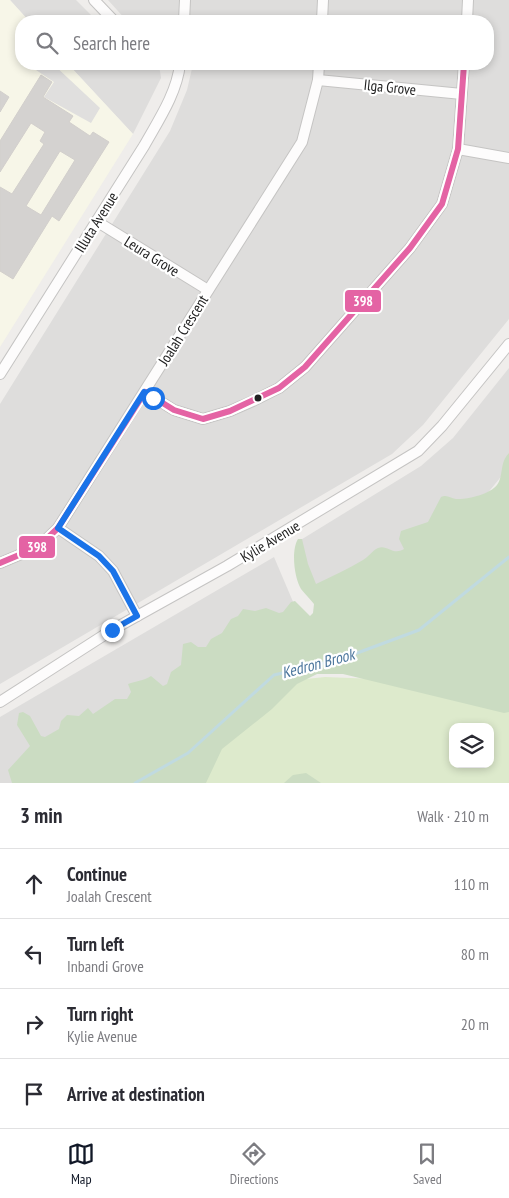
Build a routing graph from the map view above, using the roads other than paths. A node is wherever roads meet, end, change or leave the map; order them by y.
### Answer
1 (94, 0) edge
2 (186, 0) edge
3 (323, 0) edge
4 (468, 0) edge
5 (108, 15) edge
6 (185, 15) edge
7 (322, 15) edge
8 (467, 15) edge
9 (179, 70) edge
10 (319, 70) edge
11 (464, 70) edge
12 (318, 80) junction
13 (462, 94) junction
14 (458, 149) junction
15 (509, 158) edge
16 (96, 221) junction
17 (208, 290) junction
18 (509, 344) edge
19 (0, 374) edge
20 (144, 392) junction
21 (58, 528) junction
22 (0, 563) edge
23 (137, 616) junction
24 (0, 702) edge

1 - 5 street
2 - 6 street
3 - 7 street
4 - 8 street
9 - 16 street, Illuta Avenue
10 - 12 street, Joalah Crescent
11 - 13 street
12 - 13 street, Ilga Grove
12 - 17 street, Joalah Crescent
13 - 14 street
14 - 15 street
14 - 20 street
16 - 17 street, Leura Grove
16 - 19 street, Illuta Avenue
17 - 20 street, Joalah Crescent
18 - 23 street, Kylie Avenue
20 - 21 street, Joalah Crescent
21 - 22 street, Joalah Crescent
21 - 23 street
23 - 24 street, Kylie Avenue

